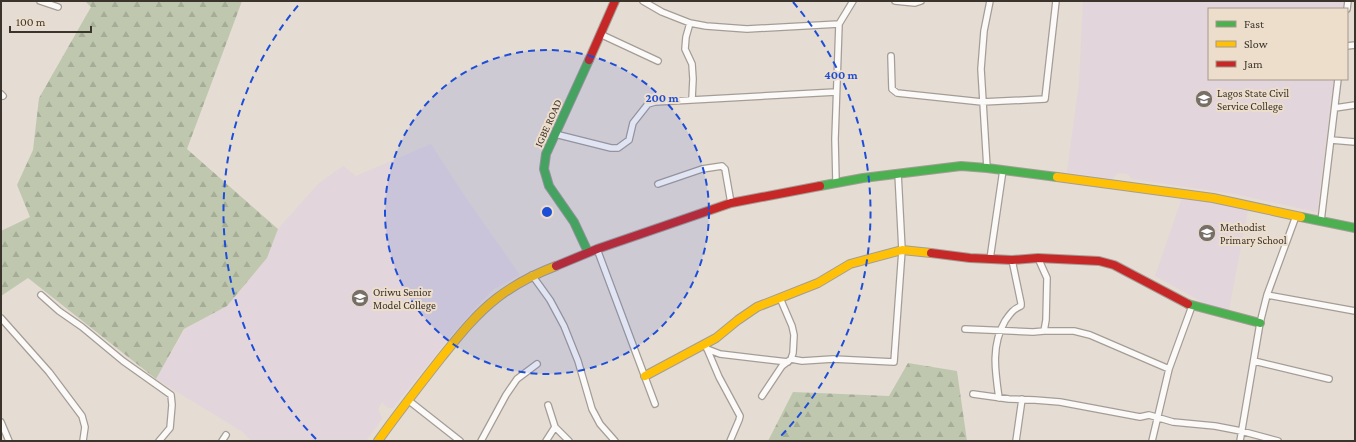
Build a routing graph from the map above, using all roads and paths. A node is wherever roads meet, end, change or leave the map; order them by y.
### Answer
1 (40, 1) edge
2 (643, 1) edge
3 (853, 1) edge
4 (895, 1) edge
5 (920, 1) edge
6 (990, 1) edge
7 (1056, 1) edge
8 (613, 2) edge
9 (58, 7) dead end
10 (690, 23) junction
11 (839, 24) junction
12 (600, 34) junction
13 (891, 56) dead end
14 (658, 61) dead end
15 (1338, 80) edge
16 (836, 92) junction
17 (692, 100) junction
18 (982, 102) junction
19 (1355, 105) edge
20 (1335, 108) junction
21 (555, 134) junction
22 (1331, 140) junction
23 (1355, 142) edge
24 (987, 168) junction
25 (1002, 170) junction
26 (898, 173) junction
27 (836, 182) junction
28 (658, 184) dead end
29 (731, 203) junction
30 (1296, 216) junction
31 (1321, 221) junction
32 (1355, 228) edge
33 (597, 249) junction
34 (902, 250) junction
35 (588, 252) junction
36 (1038, 258) junction
37 (990, 259) junction
38 (1012, 260) junction
39 (532, 275) junction
40 (41, 295) dead end
41 (1267, 296) junction
42 (780, 298) junction
43 (1192, 306) junction
44 (1355, 311) edge
45 (1, 318) edge
46 (1260, 323) junction
47 (965, 329) dead end
48 (1044, 330) junction
49 (1000, 331) junction
50 (706, 347) junction
51 (790, 360) junction
52 (1254, 361) junction
53 (537, 364) dead end
54 (1169, 369) junction
55 (645, 376) junction
56 (1329, 380) dead end
57 (973, 394) dead end
58 (762, 396) dead end
59 (999, 398) junction
60 (1022, 399) junction
61 (408, 400) junction
62 (655, 404) dead end
63 (548, 405) dead end
64 (1158, 418) junction
65 (1, 422) edge
66 (555, 427) junction
67 (1241, 431) junction
68 (7, 434) junction
69 (226, 435) dead end
70 (1, 438) edge
71 (9, 441) edge
72 (83, 441) edge
73 (159, 441) edge
74 (222, 441) edge
75 (378, 441) edge
76 (460, 441) edge
77 (481, 441) edge
78 (546, 441) edge
79 (569, 441) edge
80 (615, 441) edge
81 (730, 441) edge
82 (1016, 441) edge
83 (1152, 441) edge
84 (1240, 441) edge
85 (1278, 441) edge

1 - 9 street
2 - 10 street
3 - 11 street
4 - 5 street
6 - 18 street
7 - 18 street
8 - 12 main road, IGBE ROAD
10 - 11 street
10 - 17 street
11 - 16 street
12 - 14 street
12 - 21 main road, IGBE ROAD
13 - 18 street
15 - 20 street
16 - 17 street
16 - 27 street
17 - 21 street
18 - 24 street
19 - 20 street
20 - 22 street
21 - 35 main road, IGBE ROAD
22 - 23 street
22 - 31 street
24 - 25 main road
24 - 26 main road
25 - 30 main road
25 - 37 street
26 - 27 main road
26 - 34 street
27 - 29 main road
28 - 29 street
29 - 33 main road
30 - 31 main road
30 - 41 street
31 - 32 main road
33 - 35 main road
33 - 55 street
34 - 37 main road
34 - 42 main road
34 - 51 street
35 - 39 main road
36 - 38 main road
36 - 43 main road
36 - 48 street
37 - 38 main road
38 - 49 street
39 - 61 main road
39 - 80 street
40 - 73 street
41 - 44 street
41 - 46 street
42 - 50 main road
42 - 51 street
43 - 46 main road
43 - 54 street
45 - 72 street
46 - 52 street
47 - 49 street
48 - 49 street
48 - 54 street
49 - 59 street
50 - 51 street
50 - 55 main road
50 - 81 street
51 - 58 street
52 - 56 street
52 - 67 street
53 - 77 street
54 - 64 street
55 - 62 street
57 - 59 street
59 - 60 street
60 - 64 street
60 - 82 street
61 - 75 main road
61 - 76 street
63 - 66 street
64 - 67 street
64 - 83 street
65 - 68 street
66 - 78 street
66 - 79 street
67 - 84 street
67 - 85 street
68 - 70 street
68 - 71 street
69 - 74 street

